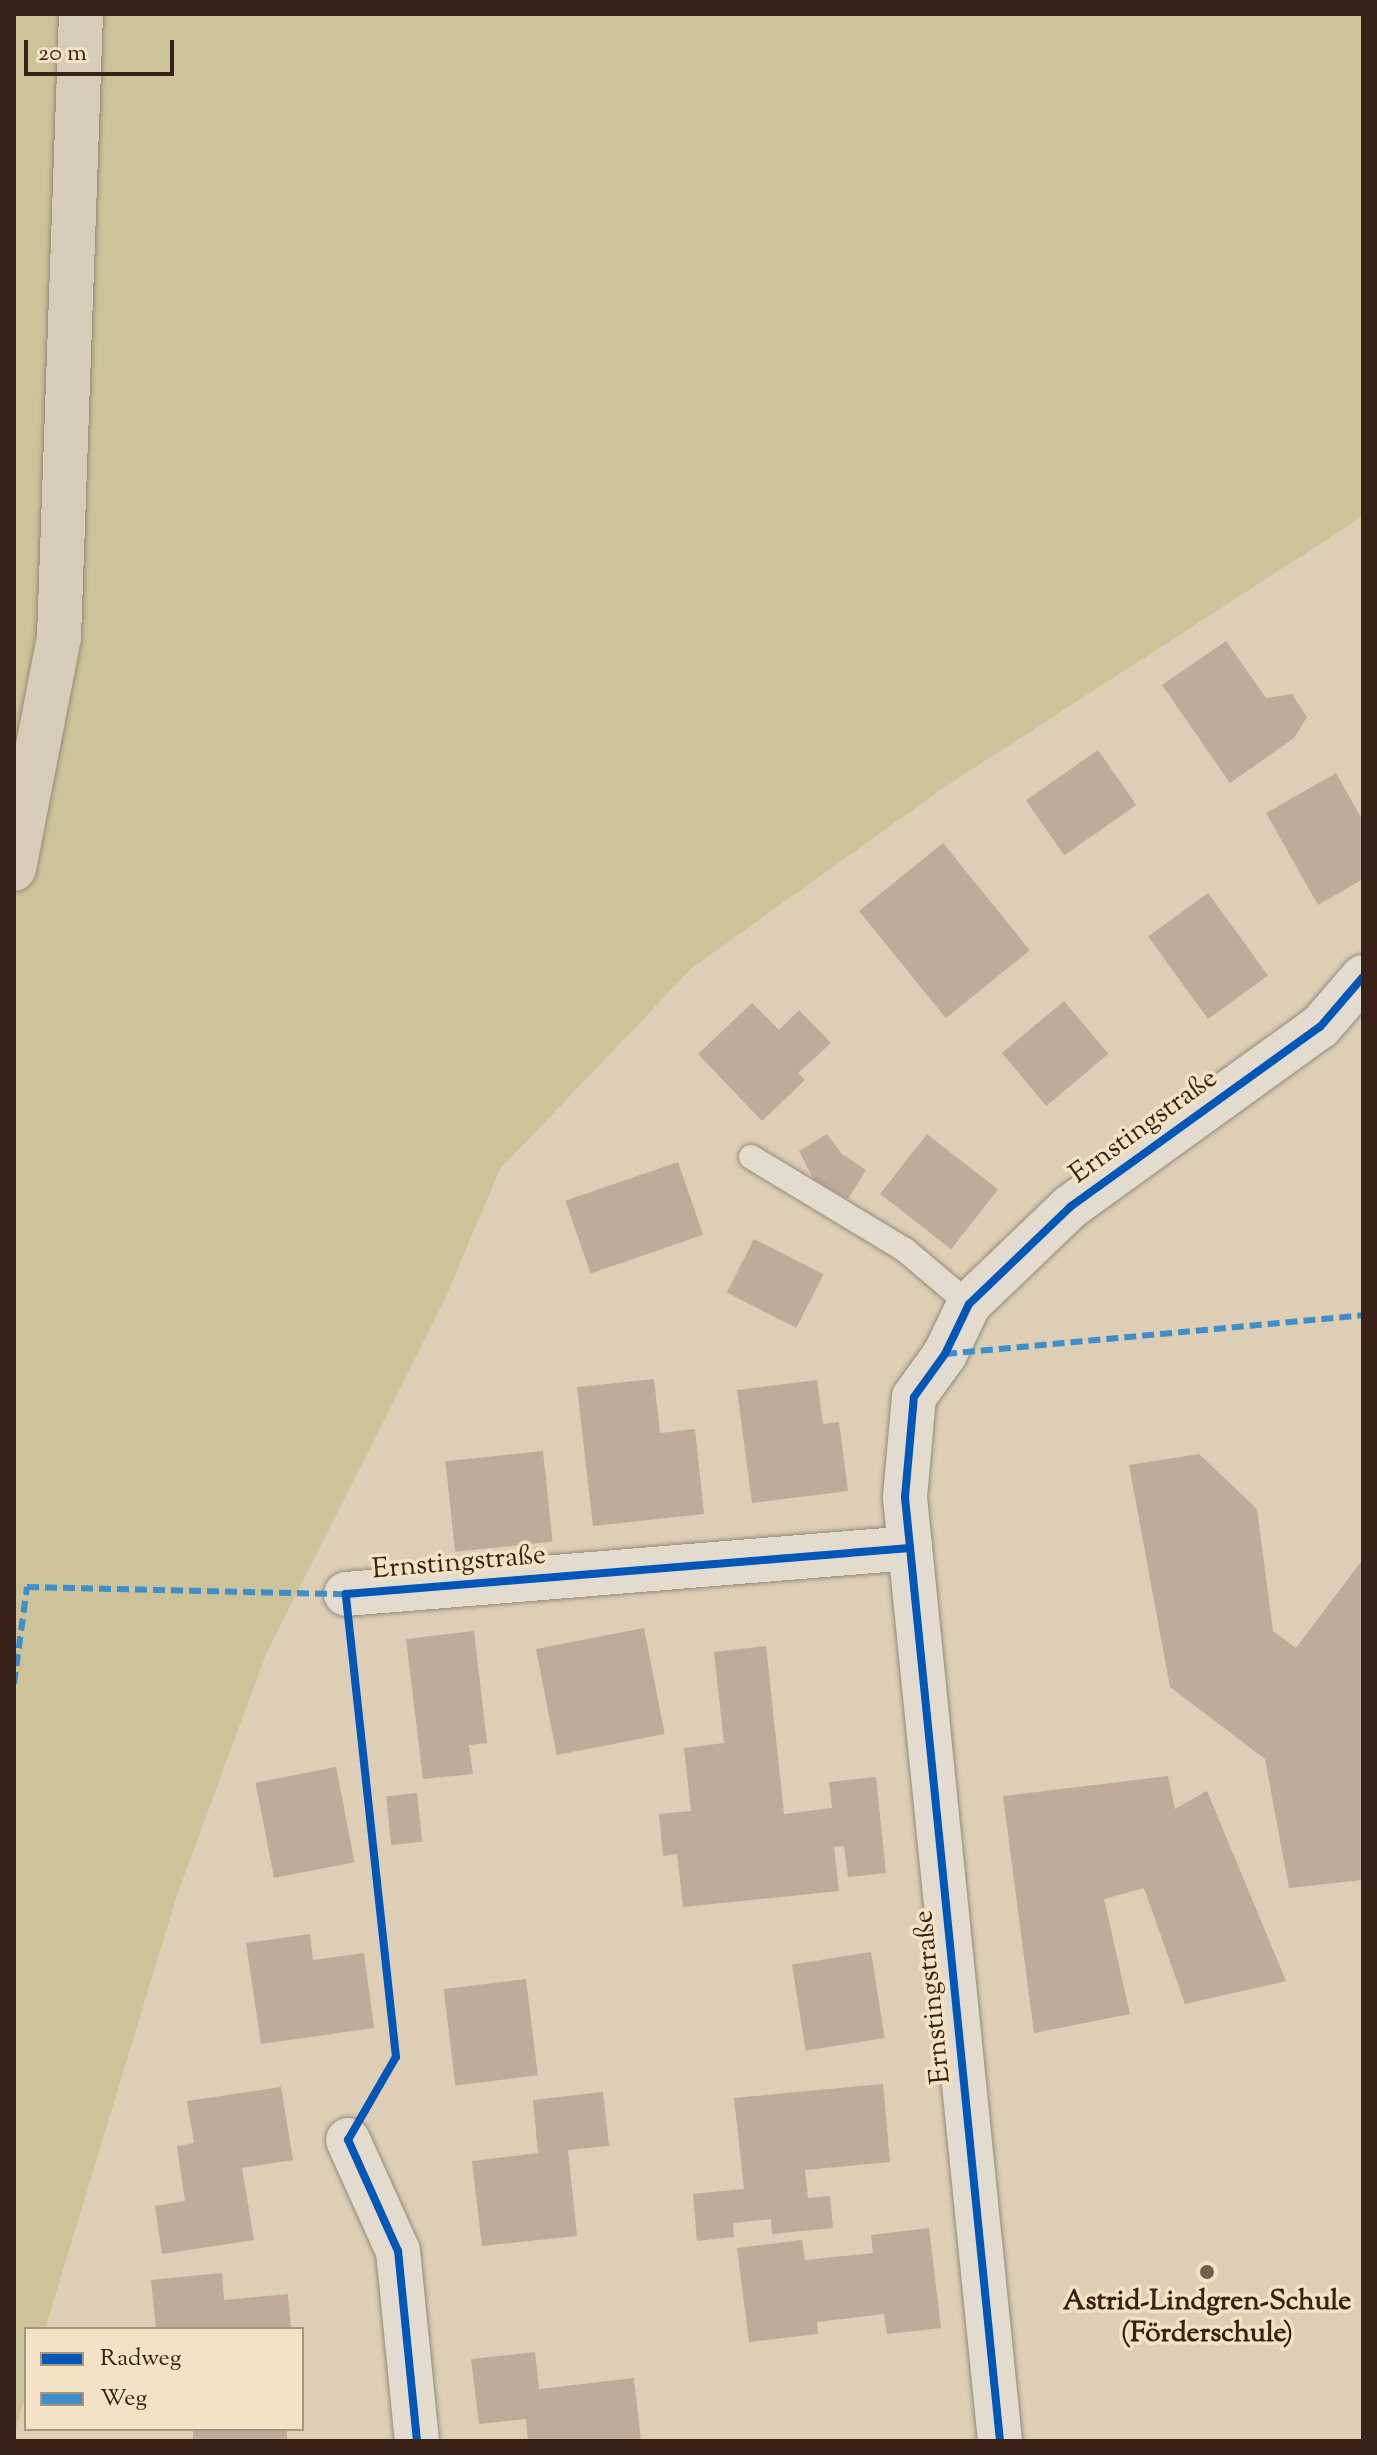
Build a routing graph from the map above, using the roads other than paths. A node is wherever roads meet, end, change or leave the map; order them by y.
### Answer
1 (81, 14) edge
2 (14, 869) edge
3 (1363, 977) edge
4 (751, 1157) dead end
5 (969, 1304) junction
6 (910, 1548) junction
7 (346, 1594) dead end
8 (348, 2140) dead end
9 (417, 2441) edge
10 (1000, 2441) edge

1 - 2 highway
3 - 5 street, Ernstingstraße
4 - 5 lane
5 - 6 street, Ernstingstraße
6 - 7 street, Ernstingstraße
6 - 10 street, Ernstingstraße
8 - 9 street

